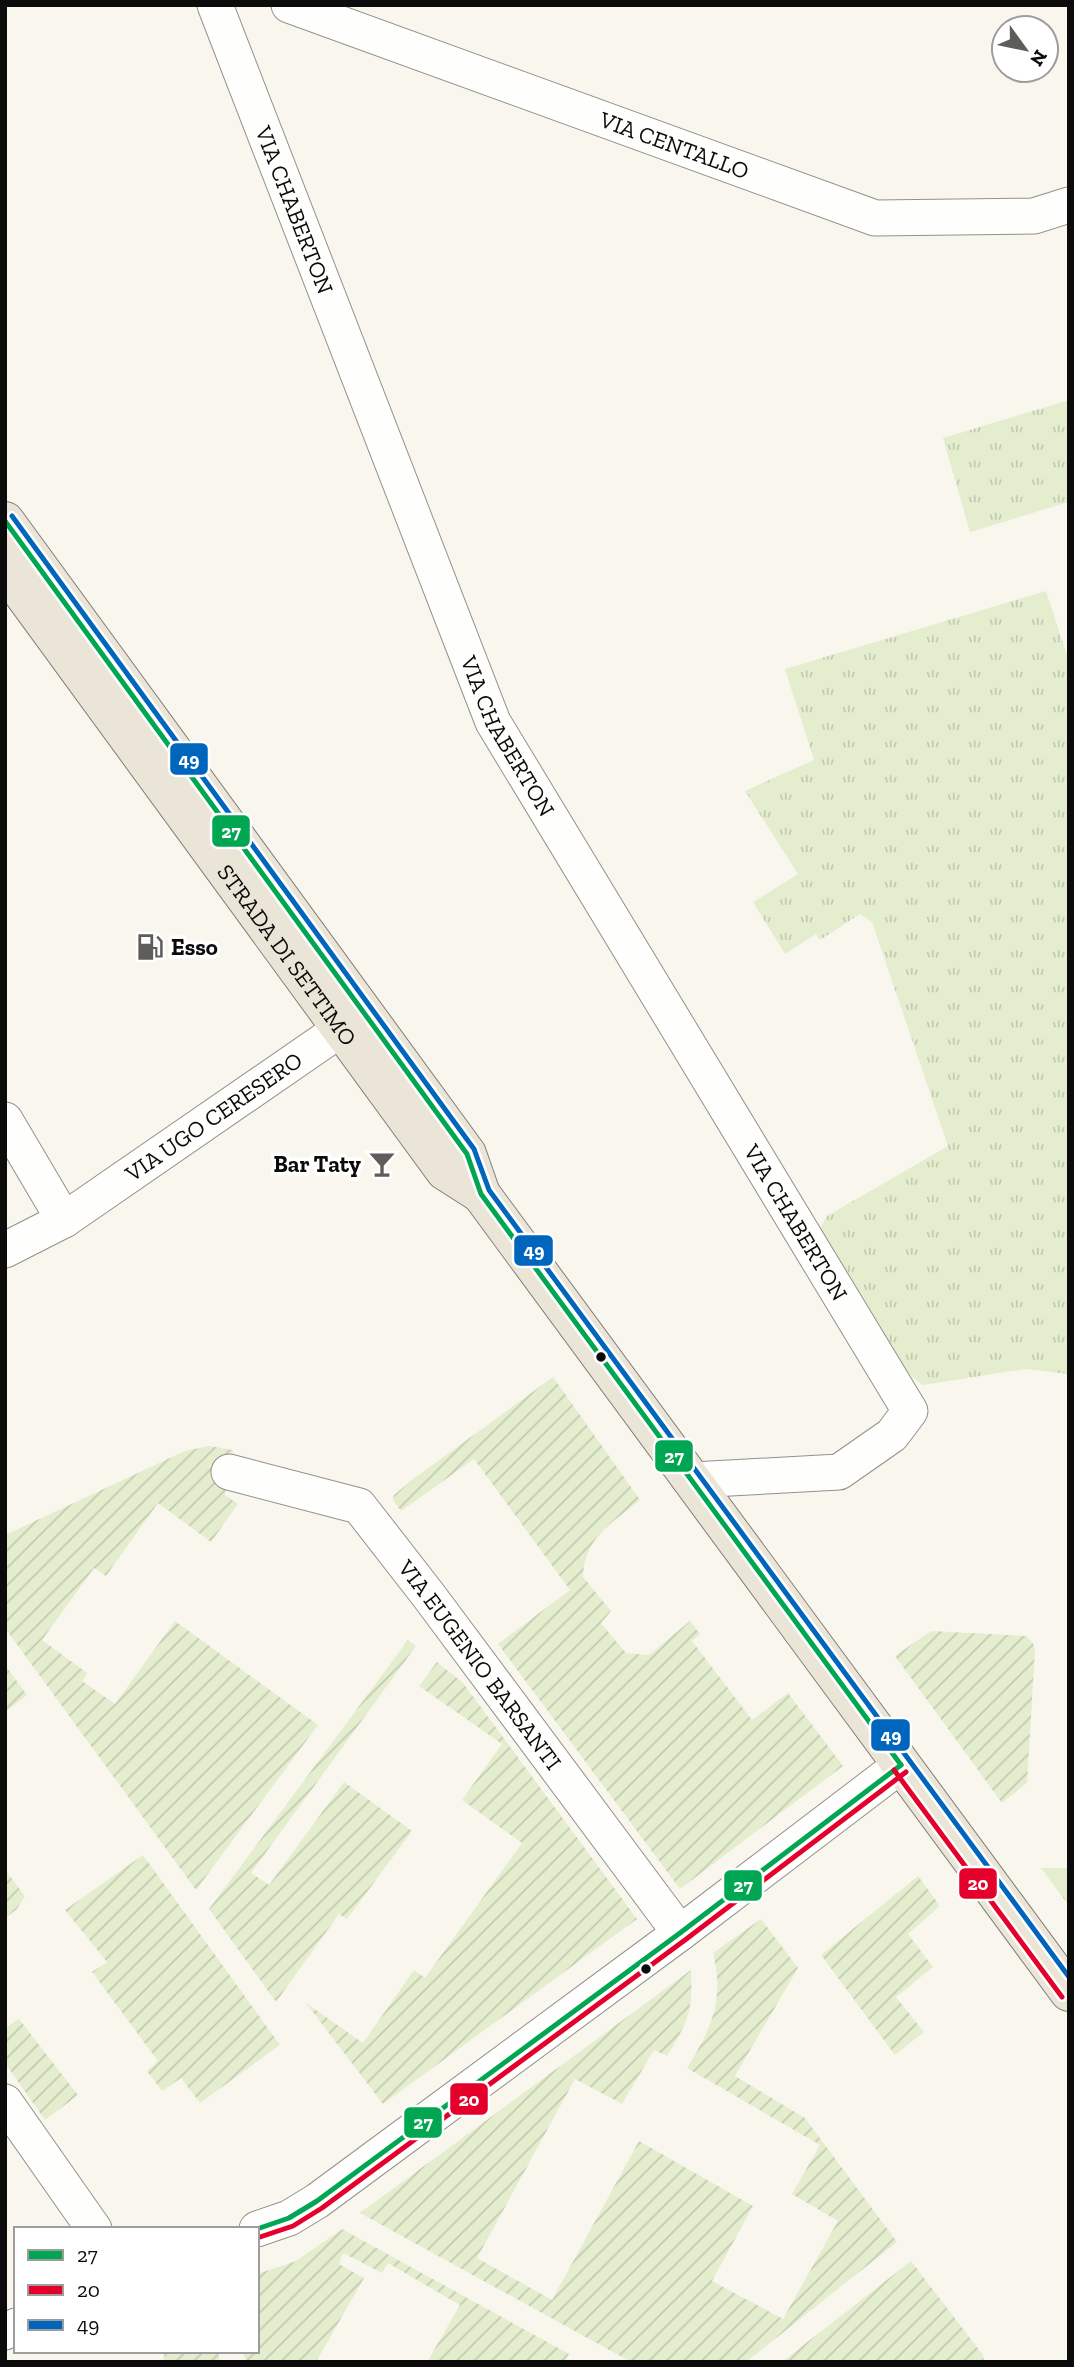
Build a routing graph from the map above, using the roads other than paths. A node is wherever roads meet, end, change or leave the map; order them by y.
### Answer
1 (215, 5) edge
2 (289, 5) edge
3 (1069, 205) edge
4 (9, 546) edge
5 (353, 1021) junction
6 (5, 1120) edge
7 (64, 1220) junction
8 (5, 1250) edge
9 (229, 1472) dead end
10 (693, 1480) junction
11 (901, 1765) junction
12 (680, 1933) junction
13 (1069, 1992) edge
14 (5, 2102) edge
15 (93, 2227) edge
16 (259, 2228) edge

1 - 10 street, VIA CHABERTON
2 - 3 street, VIA CENTALLO
4 - 5 main road, STRADA DI SETTIMO
5 - 7 street, VIA UGO CERESERO
5 - 10 main road, STRADA DI SETTIMO
6 - 7 street
7 - 8 street, VIA UGO CERESERO
9 - 12 street, VIA EUGENIO BARSANTI
10 - 11 main road, STRADA DI SETTIMO
11 - 12 street
11 - 13 main road, STRADA DI SETTIMO
12 - 16 street
14 - 15 street

